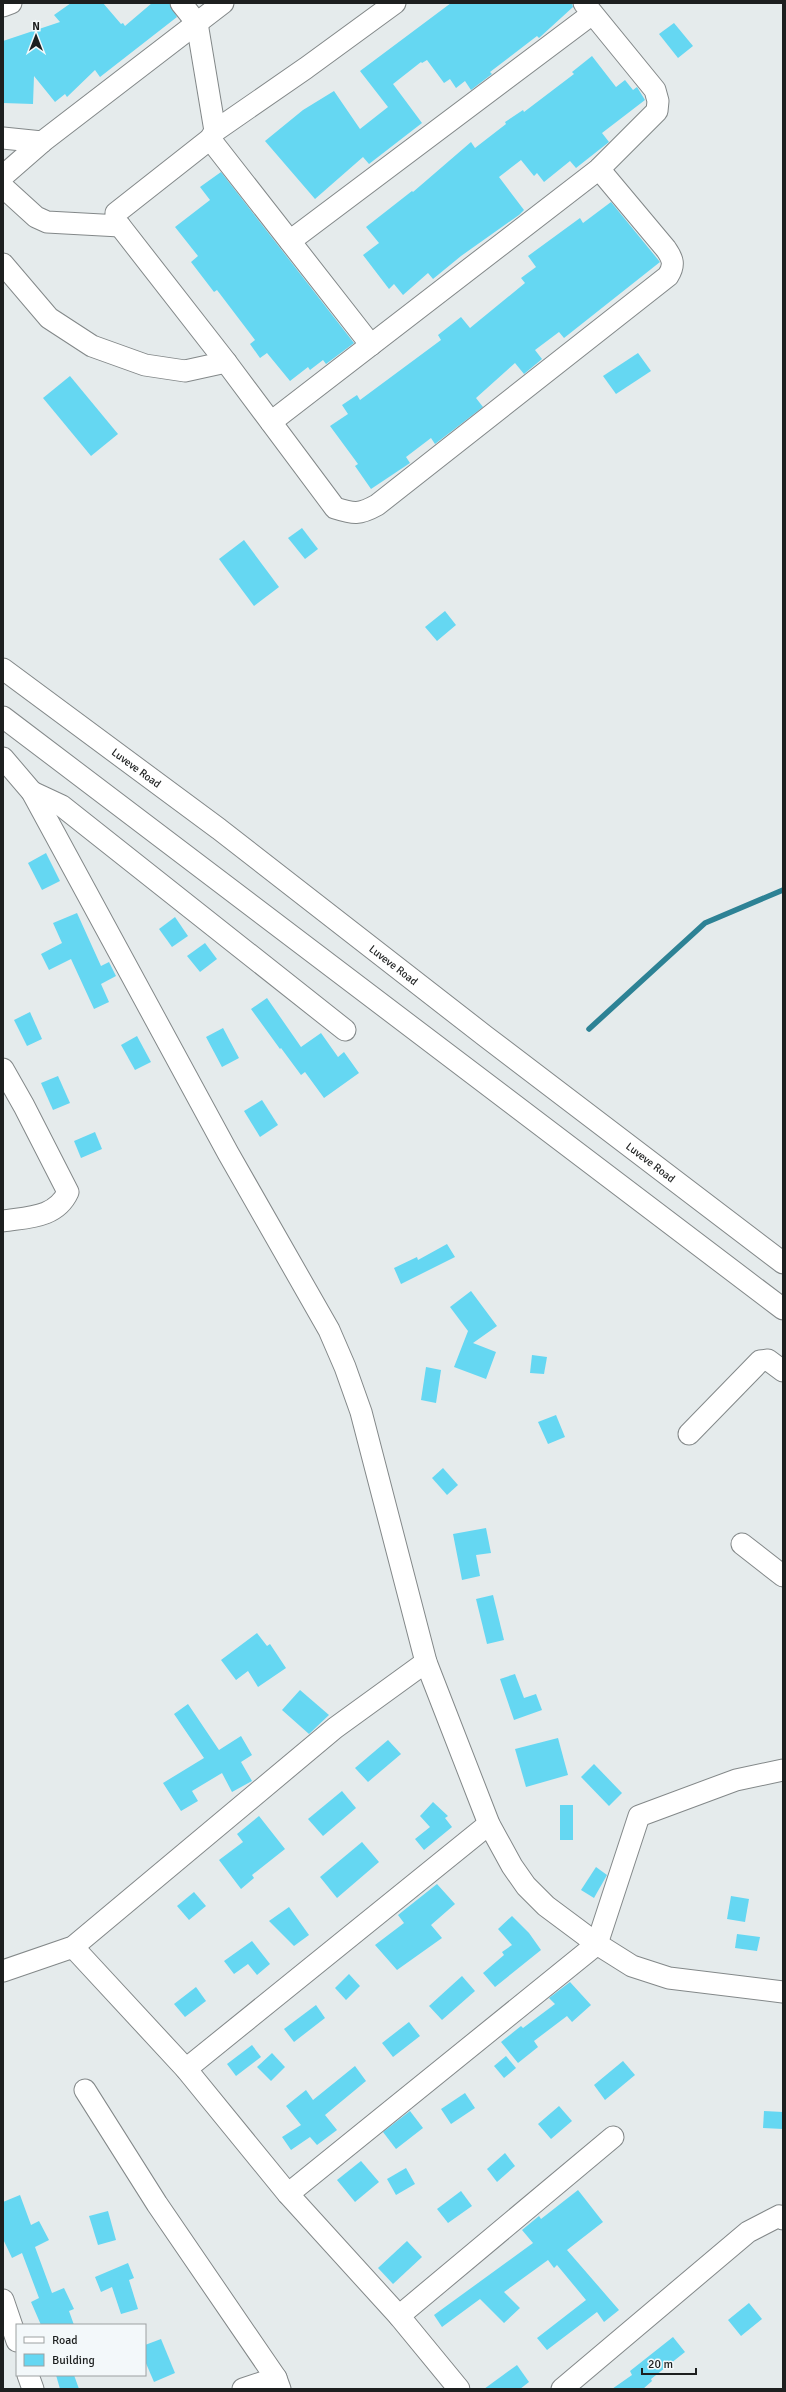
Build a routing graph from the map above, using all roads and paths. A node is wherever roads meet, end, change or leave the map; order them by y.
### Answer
1 (11, 3) edge
2 (181, 3) edge
3 (223, 3) edge
4 (394, 3) edge
5 (3, 6) edge
6 (588, 9) edge
7 (197, 23) junction
8 (213, 135) junction
9 (3, 138) edge
10 (42, 142) junction
11 (599, 169) junction
12 (3, 176) edge
13 (3, 186) edge
14 (120, 226) junction
15 (290, 241) junction
16 (3, 264) edge
17 (371, 345) junction
18 (226, 362) junction
19 (271, 422) junction
20 (3, 669) edge
21 (3, 717) edge
22 (5, 765) edge
23 (32, 792) junction
24 (345, 1030) dead end
25 (3, 1069) edge
26 (3, 1221) edge
27 (783, 1263) edge
28 (783, 1309) edge
29 (783, 1371) edge
30 (690, 1434) dead end
31 (742, 1544) dead end
32 (783, 1576) edge
33 (426, 1662) junction
34 (783, 1770) edge
35 (488, 1824) junction
36 (597, 1944) junction
37 (73, 1947) junction
38 (3, 1971) edge
39 (783, 1992) edge
40 (186, 2069) junction
41 (85, 2090) dead end
42 (613, 2137) dead end
43 (288, 2194) junction
44 (783, 2219) edge
45 (3, 2300) edge
46 (399, 2316) junction
47 (16, 2338) edge
48 (28, 2376) edge
49 (278, 2383) edge
50 (33, 2389) edge
51 (243, 2389) edge
52 (459, 2389) edge
53 (562, 2389) edge

1 - 5 street
2 - 7 street
3 - 7 street
4 - 8 street
6 - 11 street
6 - 15 street
7 - 8 street
7 - 10 street
8 - 14 street
8 - 15 street
9 - 10 street
10 - 12 street
11 - 17 street
11 - 19 street
13 - 14 street
14 - 18 street
15 - 17 street
16 - 18 street
17 - 19 street
18 - 19 street
20 - 27 street, Luveve Road
21 - 28 street
22 - 23 street
23 - 24 street
23 - 33 street
25 - 26 street
29 - 30 street
31 - 32 street
33 - 35 street
33 - 37 street
34 - 36 street
35 - 36 street
35 - 40 street
36 - 39 street
36 - 43 street
37 - 38 street
37 - 40 street
40 - 43 street
41 - 49 street
42 - 46 street
43 - 46 street
44 - 53 street
45 - 47 street
46 - 52 street
48 - 50 street
49 - 51 street

